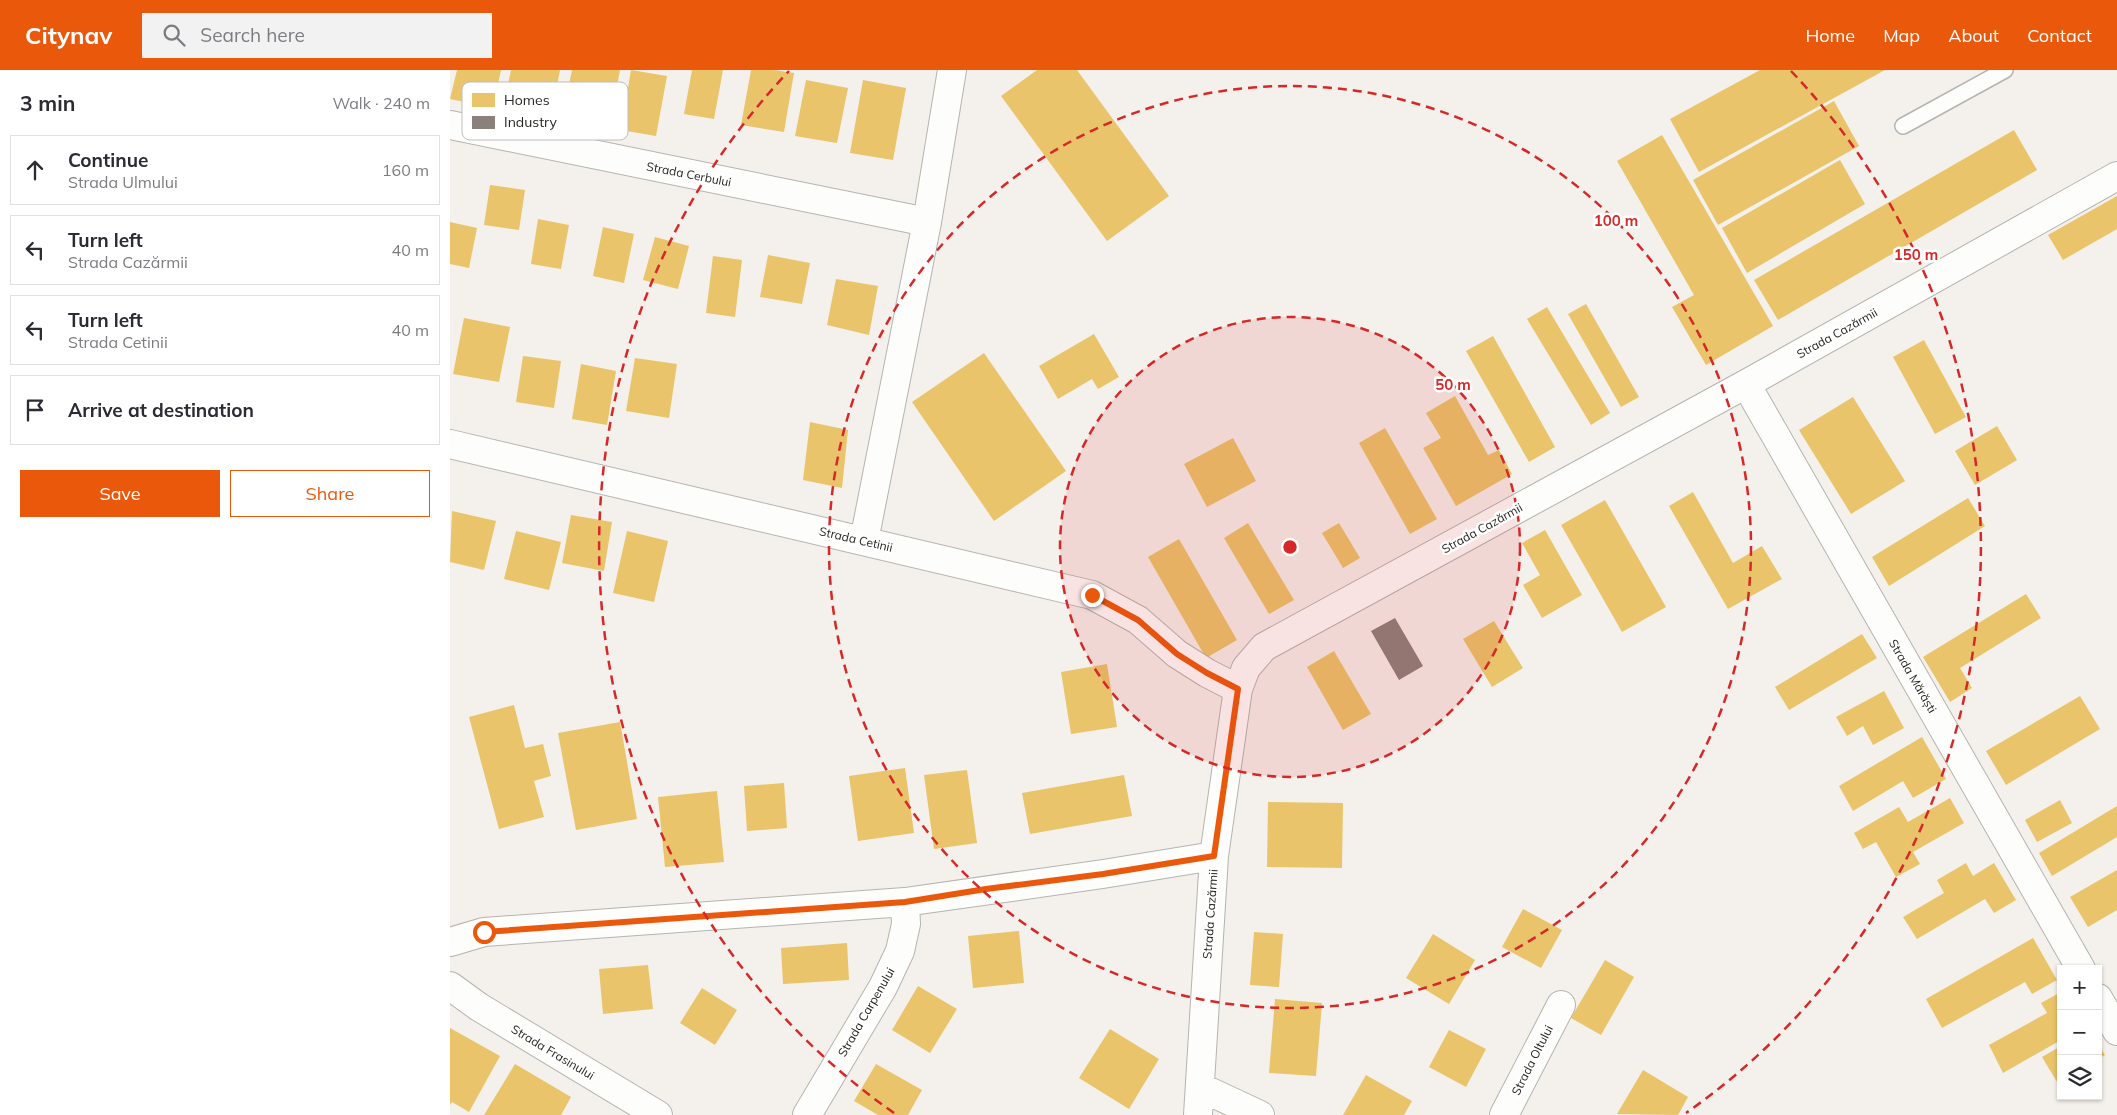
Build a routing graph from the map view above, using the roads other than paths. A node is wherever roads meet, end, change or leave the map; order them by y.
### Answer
1 (952, 70) edge
2 (2005, 70) edge
3 (1903, 126) dead end
4 (520, 140) edge
5 (2117, 176) edge
6 (928, 222) junction
7 (1746, 384) junction
8 (450, 444) edge
9 (864, 541) junction
10 (1238, 689) junction
11 (1214, 856) junction
12 (905, 902) junction
13 (450, 942) edge
14 (2079, 965) edge
15 (450, 986) edge
16 (2102, 1005) edge
17 (1560, 1006) dead end
18 (2117, 1031) edge
19 (1200, 1087) junction
20 (658, 1115) edge
21 (807, 1115) edge
22 (1198, 1115) edge
23 (1260, 1115) edge
24 (1504, 1115) edge

1 - 6 street
2 - 3 lane
4 - 6 street, Strada Cerbului
5 - 7 street, Strada Cazărmii
6 - 9 street
7 - 10 street, Strada Cazărmii
7 - 14 street, Strada Mărăști
8 - 9 street, Strada Cetinii
9 - 10 street, Strada Cetinii
10 - 11 street, Strada Cazărmii
11 - 12 street
11 - 19 street, Strada Cazărmii
12 - 13 street
12 - 21 street, Strada Carpenului
15 - 20 street, Strada Frasinului
16 - 18 street
17 - 24 street, Strada Oltului
19 - 22 street, Strada Cazărmii
19 - 23 street

